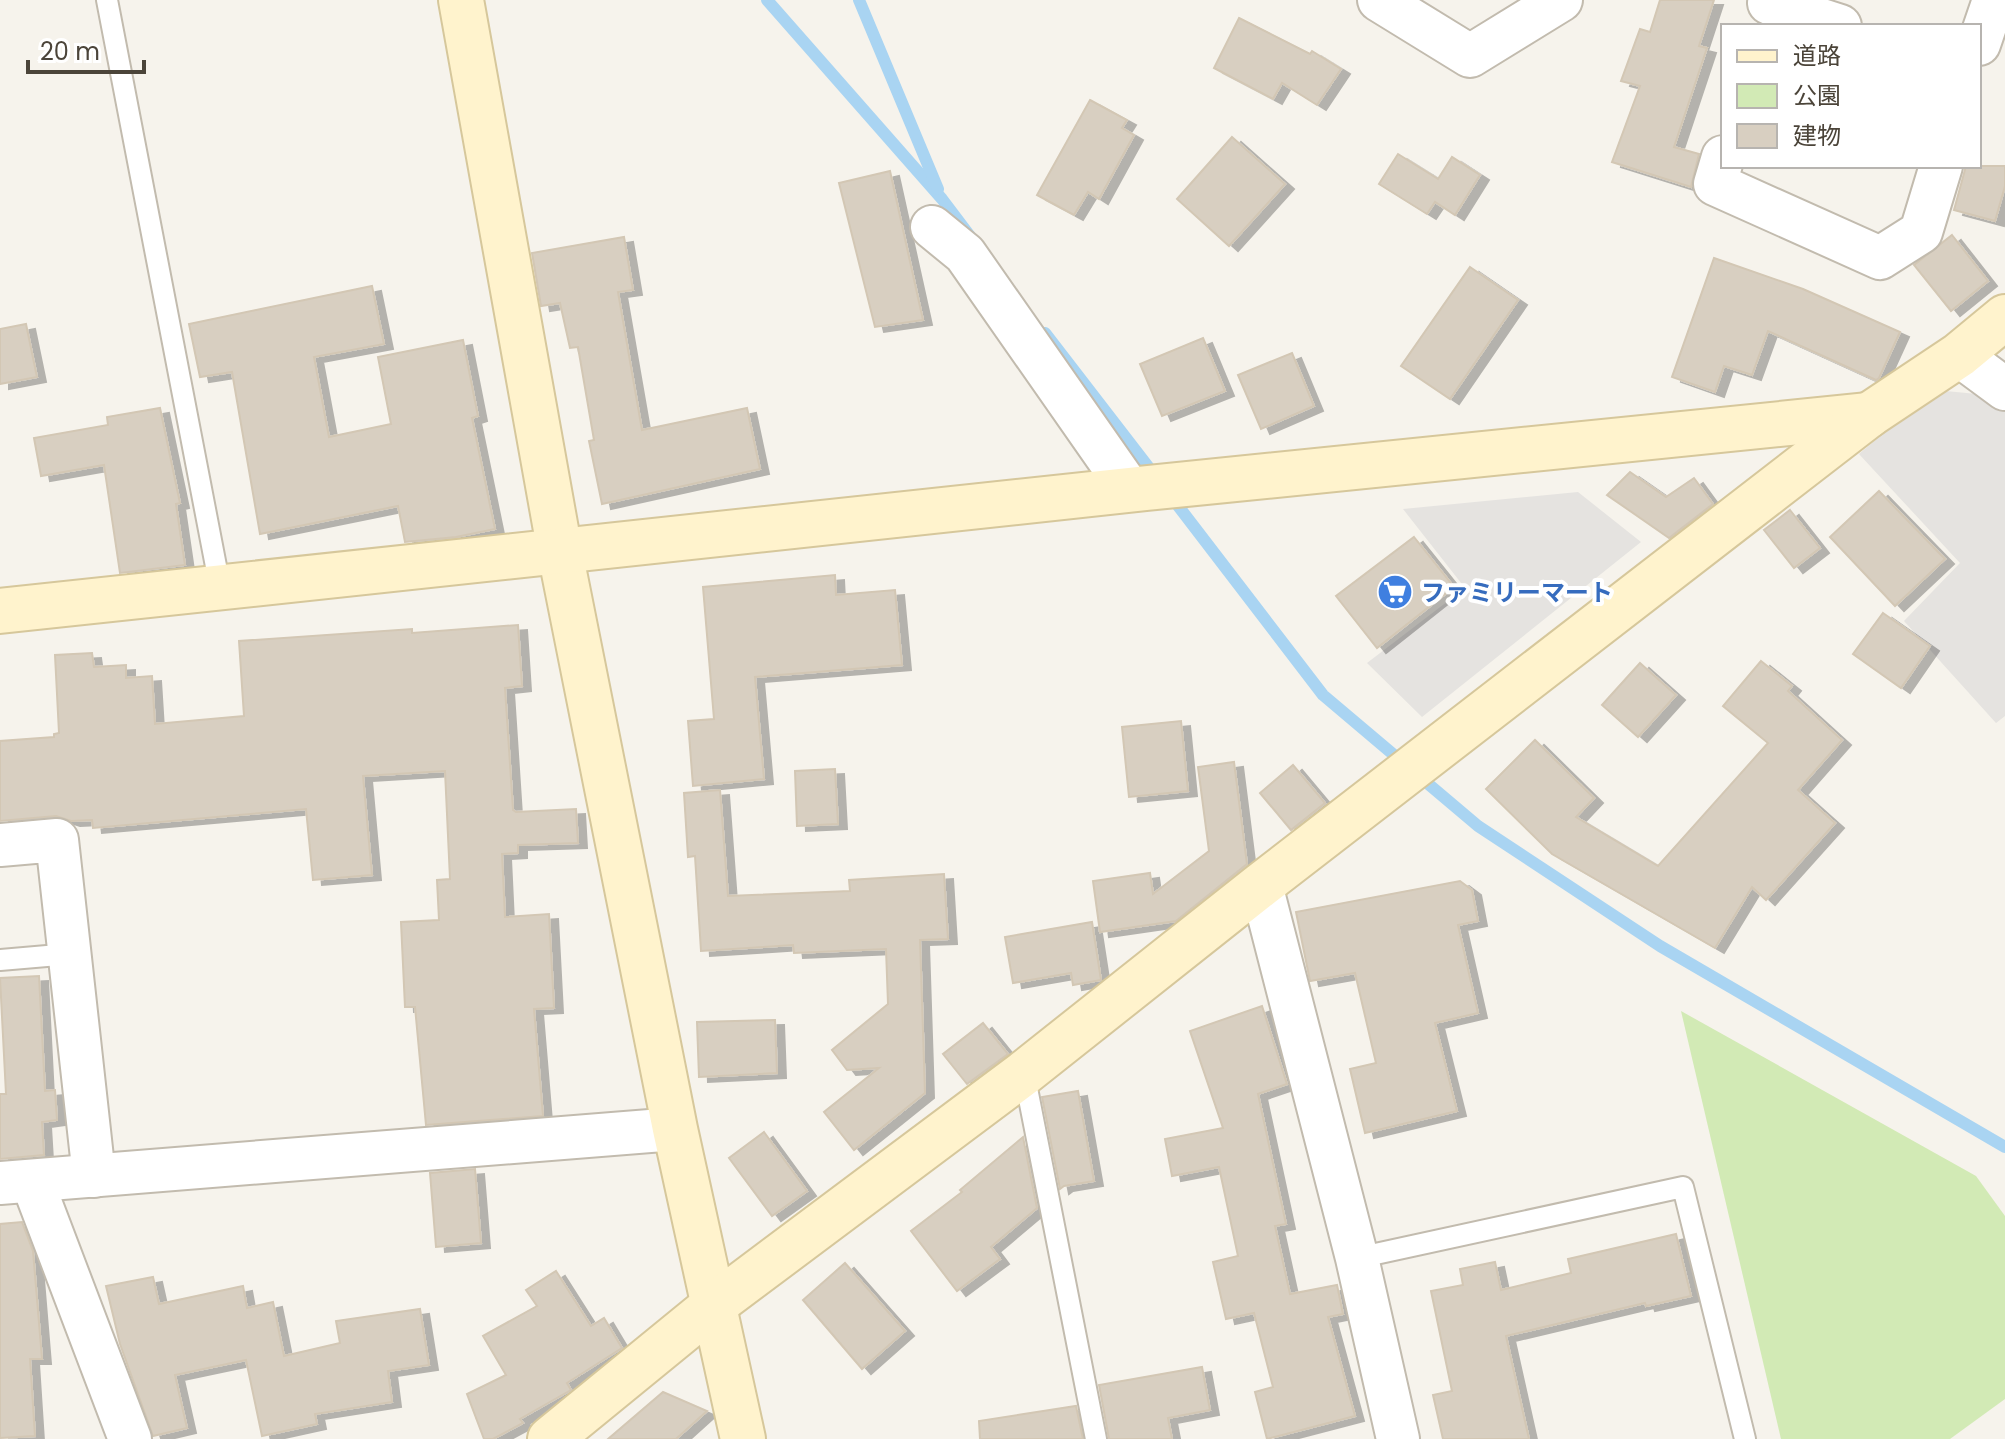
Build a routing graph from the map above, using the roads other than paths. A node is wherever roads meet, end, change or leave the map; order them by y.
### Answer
1 (107, 0) edge
2 (461, 0) edge
3 (1379, 0) edge
4 (1561, 0) edge
5 (1994, 0) edge
6 (1767, 10) edge
7 (1831, 24) edge
8 (1981, 38) edge
9 (1721, 164) edge
10 (1940, 168) edge
11 (932, 227) dead end
12 (2005, 317) edge
13 (1959, 355) junction
14 (2005, 389) edge
15 (1869, 415) junction
16 (1138, 489) junction
17 (560, 552) junction
18 (220, 587) junction
19 (0, 611) edge
20 (0, 845) edge
21 (1261, 885) junction
22 (70, 954) junction
23 (0, 960) edge
24 (1024, 1073) junction
25 (675, 1129) junction
26 (94, 1176) junction
27 (16, 1182) edge
28 (1357, 1258) junction
29 (714, 1305) junction
30 (130, 1439) edge
31 (550, 1439) edge
32 (743, 1439) edge
33 (1096, 1439) edge
34 (1398, 1439) edge
35 (1745, 1439) edge

1 - 18 lane
2 - 17 street
3 - 4 street
5 - 8 street
6 - 7 street
9 - 10 street
11 - 16 street
12 - 13 street
13 - 14 street
13 - 15 street
15 - 16 street
15 - 21 street
16 - 17 street
17 - 18 street
17 - 25 street
18 - 19 street
20 - 22 street
21 - 24 street
21 - 28 street
22 - 23 lane
22 - 26 street
24 - 29 street
24 - 33 lane
25 - 26 street
25 - 29 street
26 - 27 street
27 - 30 street
28 - 34 street
28 - 35 lane
29 - 31 street
29 - 32 street

